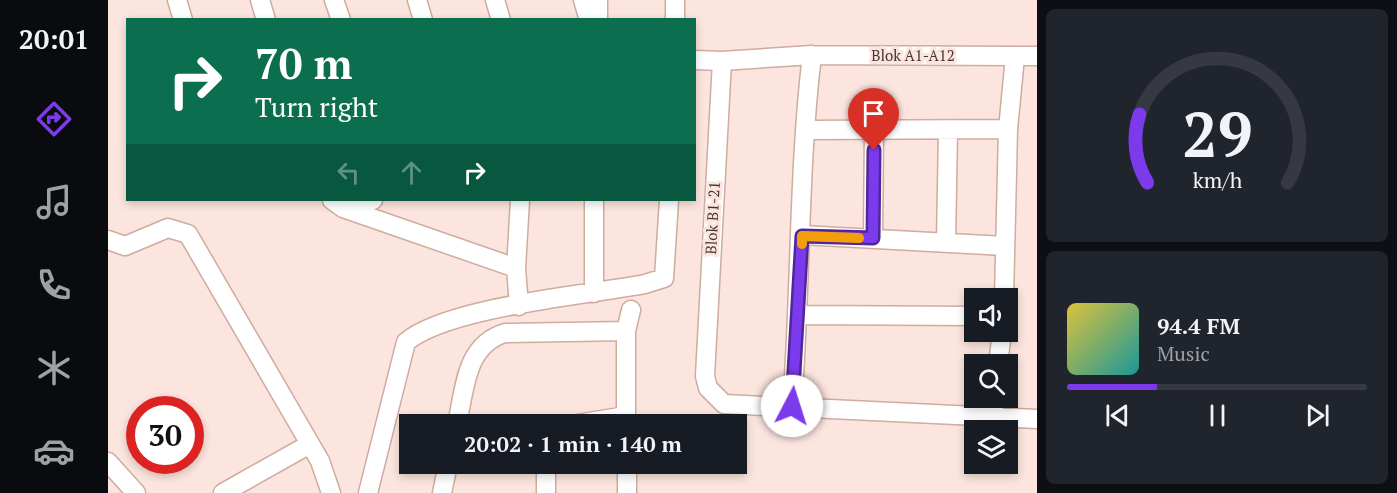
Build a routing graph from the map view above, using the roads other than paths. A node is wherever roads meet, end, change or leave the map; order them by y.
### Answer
1 (177, 0) edge
2 (260, 0) edge
3 (334, 0) edge
4 (417, 0) edge
5 (495, 0) edge
6 (583, 0) edge
7 (598, 0) edge
8 (675, 0) edge
9 (182, 18) edge
10 (265, 18) edge
11 (339, 18) edge
12 (422, 18) edge
13 (500, 18) edge
14 (588, 18) edge
15 (598, 18) edge
16 (675, 18) edge
17 (812, 56) junction
18 (1037, 56) edge
19 (1015, 57) junction
20 (696, 60) edge
21 (722, 61) junction
22 (874, 128) junction
23 (1008, 129) junction
24 (805, 130) junction
25 (948, 131) junction
26 (364, 201) edge
27 (520, 201) edge
28 (594, 201) edge
29 (669, 201) edge
30 (337, 204) edge
31 (802, 236) junction
32 (873, 238) junction
33 (108, 240) edge
34 (946, 242) junction
35 (1005, 246) junction
36 (516, 268) junction
37 (1004, 288) edge
38 (594, 293) junction
39 (519, 306) junction
40 (631, 310) dead end
41 (799, 315) junction
42 (964, 316) edge
43 (626, 331) junction
44 (792, 406) junction
45 (994, 408) edge
46 (459, 414) edge
47 (626, 414) edge
48 (993, 417) junction
49 (1037, 419) edge
50 (310, 444) junction
51 (108, 462) edge
52 (446, 474) edge
53 (546, 474) edge
54 (627, 474) edge
55 (136, 493) edge
56 (224, 493) edge
57 (331, 493) edge
58 (368, 493) edge
59 (442, 493) edge
60 (546, 493) edge
61 (627, 493) edge

1 - 9 street
2 - 10 street
3 - 11 street
4 - 12 street
5 - 13 street
6 - 14 street
7 - 15 street
8 - 16 street
17 - 19 street, Blok A1-A12
17 - 21 street, Blok A1-A12
17 - 24 street
18 - 19 street, Blok A1-A12
19 - 23 street
20 - 21 street, Blok A1-A12
21 - 44 street, Blok B1-21
22 - 24 street
22 - 25 street
22 - 32 street
23 - 25 street
23 - 35 street
24 - 31 street
25 - 34 street
26 - 30 street
27 - 36 street
28 - 38 street
29 - 38 street
30 - 36 street
31 - 32 street
31 - 41 street
32 - 34 street
33 - 50 street
34 - 35 street
35 - 37 street
36 - 39 street
38 - 39 street
39 - 58 street
40 - 43 street
41 - 42 street
41 - 44 street
43 - 46 street
43 - 47 street
44 - 48 street
45 - 48 street
48 - 49 street
50 - 56 street
50 - 57 street
51 - 55 street
52 - 59 street
53 - 60 street
54 - 61 street

